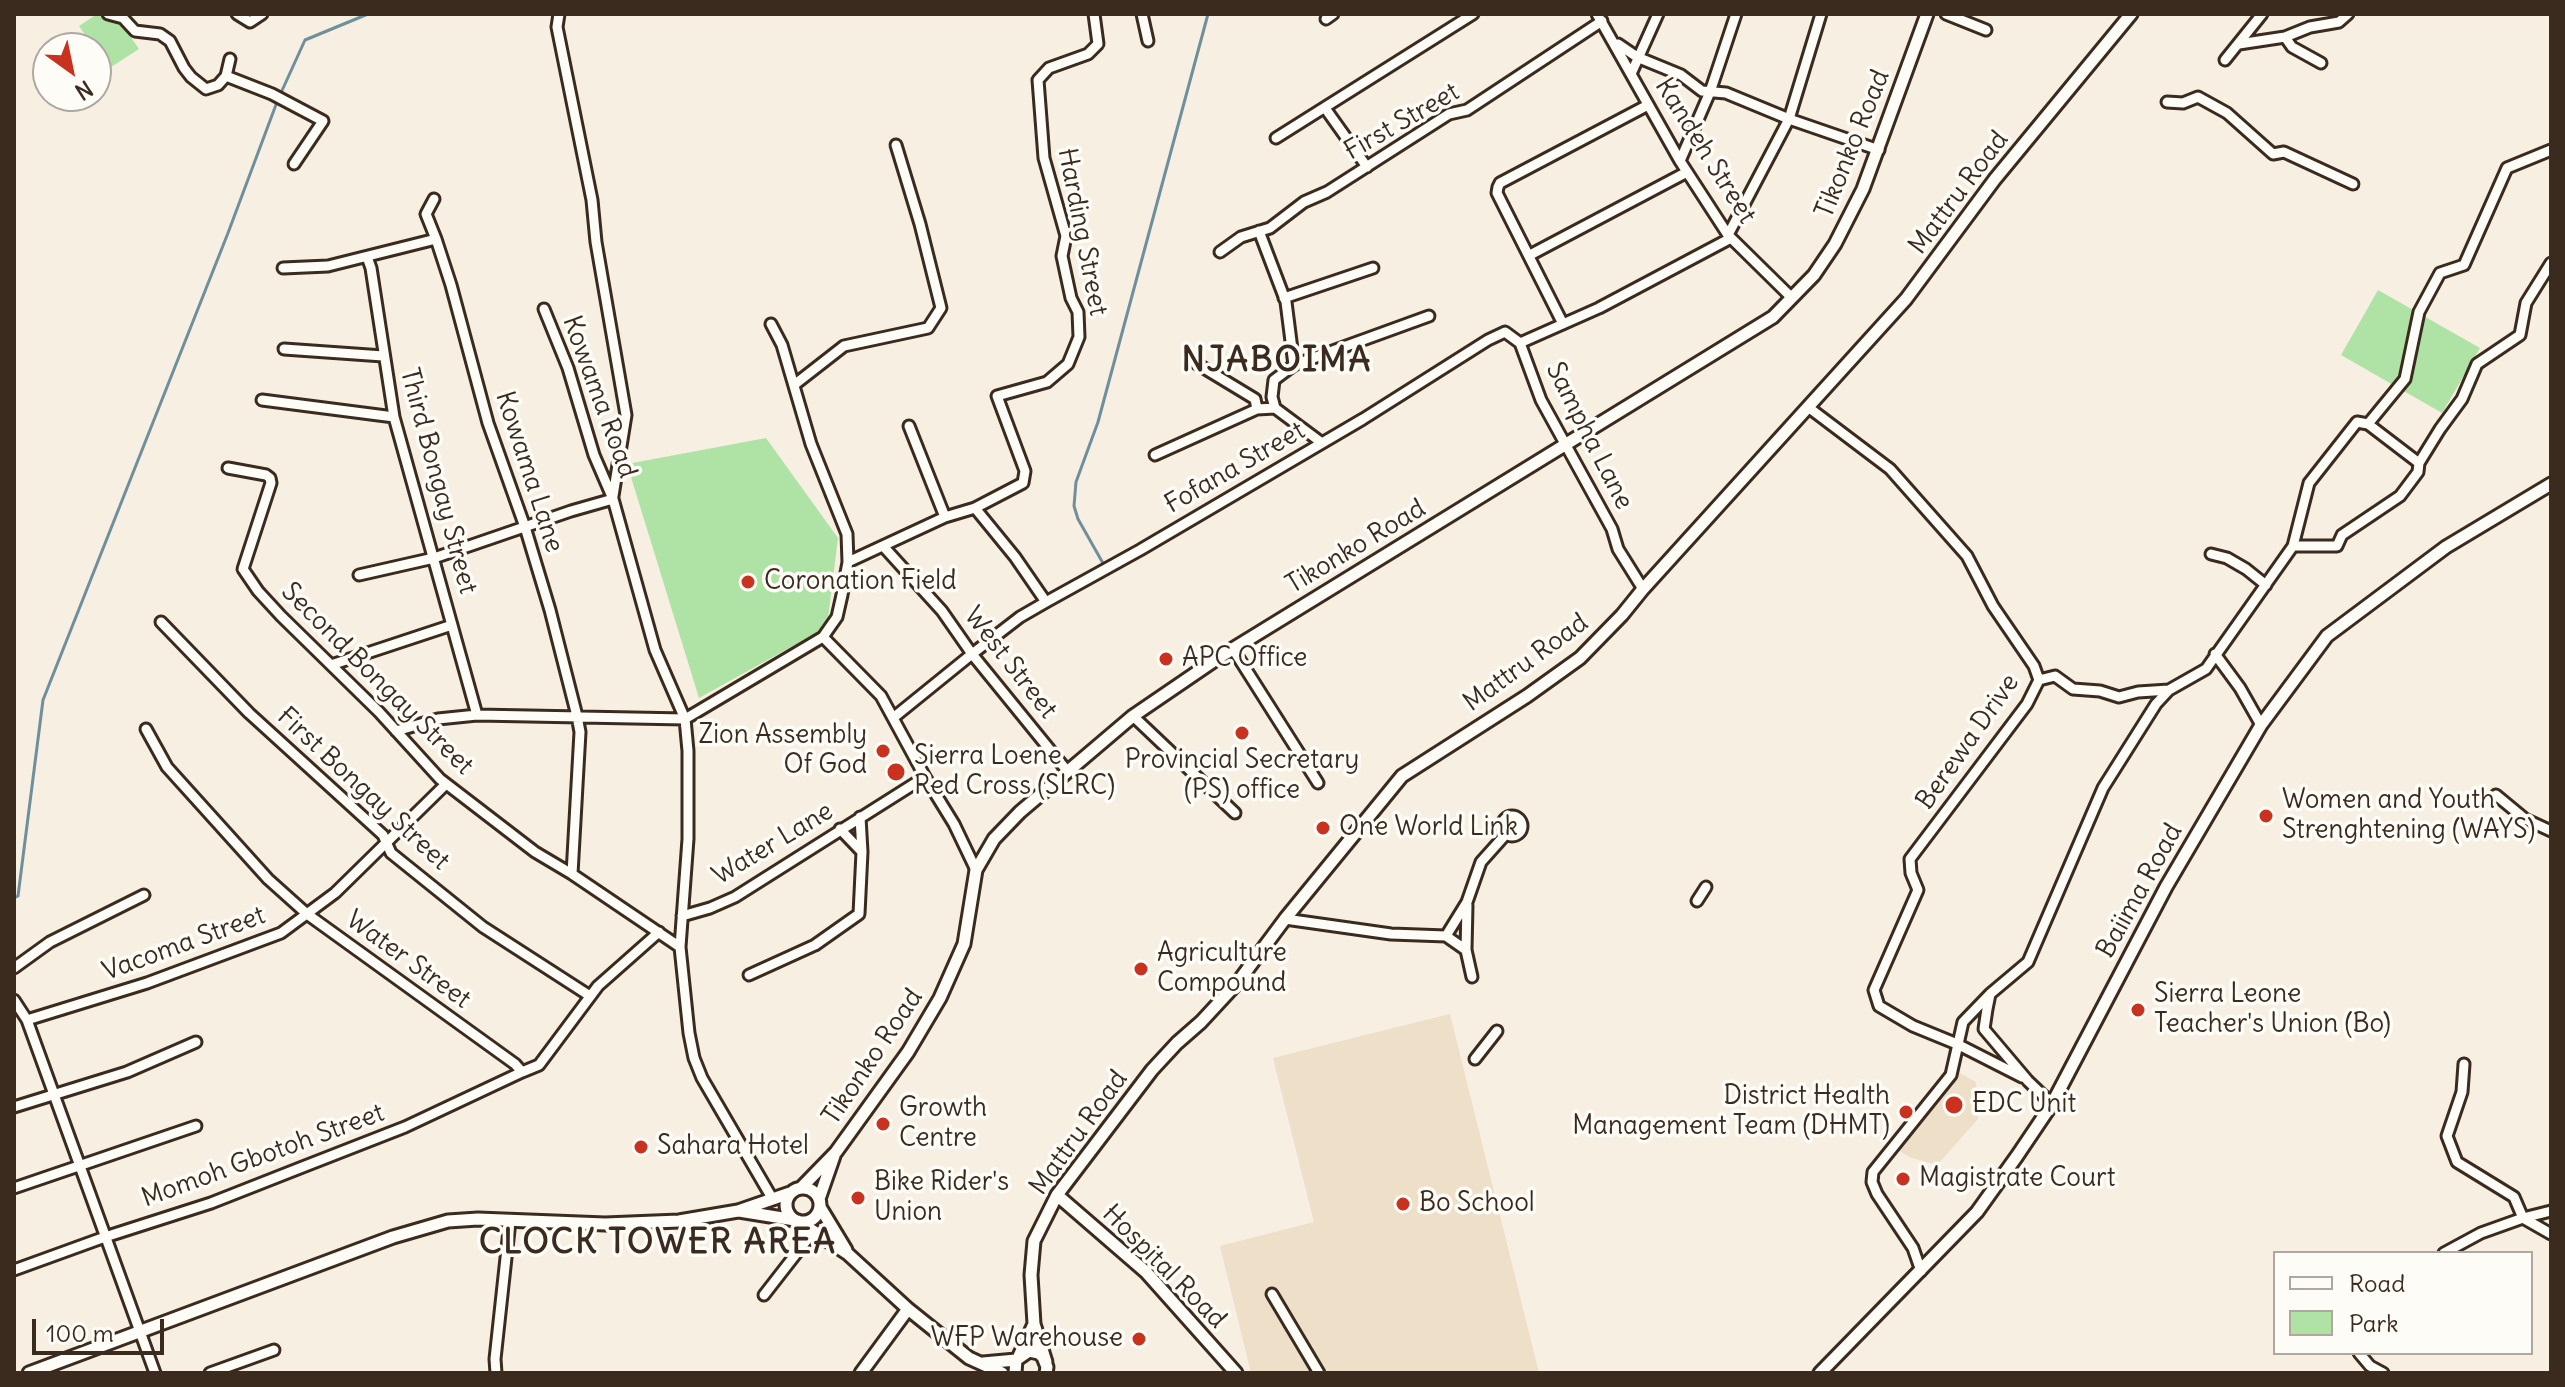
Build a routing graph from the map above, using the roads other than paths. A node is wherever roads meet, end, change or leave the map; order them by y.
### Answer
1 (108, 14) edge
2 (237, 14) edge
3 (262, 14) edge
4 (559, 14) edge
5 (1094, 14) edge
6 (1142, 14) edge
7 (1473, 14) edge
8 (1658, 14) edge
9 (1736, 14) edge
10 (1821, 14) edge
11 (1927, 14) edge
12 (1946, 14) edge
13 (2131, 14) edge
14 (2262, 14) edge
15 (2348, 14) edge
16 (1600, 18) edge
17 (1986, 30) dead end
18 (2285, 37) junction
19 (1148, 41) dead end
20 (1615, 42) junction
21 (2253, 42) junction
22 (2239, 44) junction
23 (1637, 57) junction
24 (230, 59) dead end
25 (2321, 63) dead end
26 (1631, 74) junction
27 (226, 76) junction
28 (1710, 92) junction
29 (2167, 102) dead end
30 (1648, 105) junction
31 (1325, 108) junction
32 (1789, 119) junction
33 (1276, 138) dead end
34 (896, 145) dead end
35 (1879, 150) junction
36 (2551, 150) edge
37 (1680, 161) junction
38 (294, 164) dead end
39 (1367, 167) junction
40 (1687, 172) junction
41 (2353, 184) dead end
42 (434, 199) dead end
43 (1259, 231) junction
44 (1730, 237) junction
45 (436, 239) junction
46 (1220, 252) dead end
47 (1530, 255) junction
48 (367, 257) junction
49 (2551, 263) edge
50 (283, 268) dead end
51 (1373, 268) dead end
52 (1284, 298) junction
53 (1792, 298) junction
54 (544, 309) dead end
55 (1429, 316) dead end
56 (771, 324) dead end
57 (1563, 324) junction
58 (1520, 343) junction
59 (284, 349) dead end
60 (383, 356) junction
61 (1194, 362) dead end
62 (1294, 365) junction
63 (794, 385) junction
64 (262, 400) dead end
65 (1808, 407) junction
66 (1275, 408) junction
67 (1257, 409) junction
68 (394, 417) junction
69 (2368, 424) junction
70 (909, 426) dead end
71 (1322, 443) junction
72 (1566, 446) junction
73 (1155, 455) dead end
74 (2419, 463) junction
75 (228, 468) dead end
76 (2551, 484) edge
77 (613, 499) junction
78 (975, 508) junction
79 (945, 517) junction
80 (525, 527) junction
81 (883, 546) junction
82 (2293, 546) junction
83 (2211, 554) dead end
84 (434, 558) junction
85 (848, 562) junction
86 (359, 575) dead end
87 (2266, 585) junction
88 (1643, 589) junction
89 (1046, 602) junction
90 (161, 622) dead end
91 (452, 625) junction
92 (823, 637) junction
93 (1233, 649) junction
94 (972, 654) junction
95 (2215, 654) junction
96 (331, 665) junction
97 (2039, 680) junction
98 (2169, 690) junction
99 (477, 715) junction
100 (577, 716) junction
101 (1133, 716) junction
102 (893, 718) junction
103 (685, 719) junction
104 (2261, 725) junction
105 (146, 729) dead end
106 (396, 731) junction
107 (1068, 772) junction
108 (925, 777) junction
109 (1318, 783) dead end
110 (446, 784) junction
111 (2496, 795) dead end
112 (1235, 813) dead end
113 (860, 817) junction
114 (840, 829) junction
115 (2551, 831) edge
116 (1506, 834) dead end
117 (387, 843) junction
118 (862, 852) junction
119 (976, 870) junction
120 (572, 874) junction
121 (1706, 887) dead end
122 (144, 895) dead end
123 (1697, 901) dead end
124 (1467, 902) junction
125 (307, 914) junction
126 (1285, 919) junction
127 (679, 925) junction
128 (659, 932) junction
129 (1446, 936) junction
130 (680, 947) junction
131 (1466, 950) junction
132 (14, 968) edge
133 (749, 975) dead end
134 (1472, 977) dead end
135 (1990, 994) junction
136 (590, 996) junction
137 (14, 1000) edge
138 (27, 1020) junction
139 (1497, 1031) dead end
140 (196, 1042) dead end
141 (1957, 1044) junction
142 (1475, 1059) dead end
143 (2464, 1064) dead end
144 (522, 1072) junction
145 (2028, 1081) junction
146 (54, 1094) junction
147 (2052, 1104) junction
148 (14, 1107) edge
149 (196, 1126) dead end
150 (836, 1152) junction
151 (79, 1165) junction
152 (14, 1188) edge
153 (796, 1190) junction
154 (1057, 1195) junction
155 (772, 1198) junction
156 (819, 1203) junction
157 (738, 1211) junction
158 (2551, 1211) edge
159 (2523, 1218) junction
160 (796, 1220) junction
161 (510, 1221) junction
162 (813, 1232) junction
163 (2551, 1234) edge
164 (105, 1237) junction
165 (2448, 1251) edge
166 (848, 1254) junction
167 (14, 1270) edge
168 (1921, 1271) junction
169 (1272, 1294) dead end
170 (764, 1295) dead end
171 (908, 1309) junction
172 (1034, 1324) junction
173 (139, 1332) junction
174 (274, 1350) dead end
175 (2361, 1355) edge
176 (1017, 1358) junction
177 (978, 1363) junction
178 (1046, 1370) edge
179 (1828, 1371) edge
180 (29, 1373) edge
181 (155, 1373) edge
182 (210, 1373) edge
183 (496, 1373) edge
184 (861, 1373) edge
185 (1002, 1373) edge
186 (1015, 1373) edge
187 (1236, 1373) edge
188 (1319, 1373) edge
189 (2383, 1373) edge

1 - 27 street
2 - 3 street
4 - 77 street
5 - 78 street, Harding Street
6 - 19 street
7 - 31 street
8 - 23 street
9 - 28 street
10 - 32 street
11 - 35 street, Tikonko Road
12 - 17 street
13 - 65 street, Mattru Road
14 - 22 street
15 - 18 street
16 - 20 street, Kandeh Street
16 - 39 street, First Street
18 - 21 street
18 - 25 street
20 - 23 street
20 - 26 street, Kandeh Street
21 - 22 street
21 - 22 street
23 - 26 street
23 - 28 street
24 - 27 street
26 - 30 street, Kandeh Street
27 - 38 street
28 - 32 street
28 - 37 street
29 - 41 street
30 - 37 street, Kandeh Street
30 - 47 street
31 - 33 street
31 - 39 street
32 - 35 street
32 - 44 street
34 - 63 street
35 - 53 street, Tikonko Road
36 - 69 street
37 - 40 street, Kandeh Street
39 - 43 street, First Street
40 - 44 street, Kandeh Street
40 - 47 street
42 - 45 street, Kowama Lane
43 - 46 street, First Street
43 - 52 street
44 - 53 street, Kandeh Street
44 - 57 street, Sampha Lane
45 - 48 street
45 - 80 street, Kowama Lane
47 - 57 street
48 - 50 street
48 - 60 street, Third Bongay Street
49 - 74 street
51 - 52 street
52 - 62 street
53 - 72 street, Tikonko Road
54 - 77 street, Kowama Road
55 - 62 street
56 - 63 street
57 - 58 street, Sampha Lane
58 - 71 street, Fofana Street
58 - 72 street, Sampha Lane
59 - 60 street
60 - 68 street, Third Bongay Street
61 - 67 street
62 - 66 street
63 - 85 street
64 - 68 street
65 - 88 street, Mattru Road
65 - 97 street, Berewa Drive
66 - 67 street
66 - 71 street
67 - 73 street
68 - 84 street, Third Bongay Street
69 - 74 street
69 - 82 street
70 - 79 street
71 - 89 street, Fofana Street
72 - 88 street, Sampha Lane
72 - 93 street, Tikonko Road
74 - 82 street
75 - 96 street, Second Bongay Street
76 - 104 street, Baiima Road
77 - 80 street
77 - 103 street, Kowama Road
78 - 79 street, Harding Street
78 - 89 street
79 - 81 street, Harding Street
80 - 84 street
80 - 100 street, Kowama Lane
81 - 85 street, Harding Street
81 - 94 street, West Street
82 - 87 street
83 - 87 street
84 - 86 street
84 - 91 street, Third Bongay Street
85 - 92 street
87 - 95 street
88 - 126 street, Mattru Road
89 - 94 street, Fofana Street
90 - 117 street, First Bongay Street
91 - 96 street
91 - 99 street, Third Bongay Street
92 - 102 street
92 - 103 street
93 - 101 street, Tikonko Road
93 - 109 street
94 - 102 street, Fofana Street
94 - 107 street, West Street
95 - 98 street
95 - 104 street
96 - 106 street, Second Bongay Street
97 - 98 street
97 - 141 street, Berewa Drive
98 - 135 street
99 - 100 street
99 - 106 street
100 - 103 street
100 - 120 street, Kowama Lane
101 - 107 street, Tikonko Road
101 - 112 street
102 - 108 street
103 - 127 street, Kowama Road
104 - 147 street, Baiima Road
105 - 125 street, Water Street
106 - 110 street, Second Bongay Street
107 - 119 street, Tikonko Road
108 - 113 street, Water Lane
108 - 119 street
110 - 117 street, Vacoma Street
110 - 120 street, Second Bongay Street
111 - 115 street
113 - 114 street, Water Lane
113 - 118 street
114 - 118 street
114 - 127 street, Water Lane
116 - 124 street
117 - 125 street, Vacoma Street
117 - 136 street, First Bongay Street
118 - 133 street
119 - 150 street, Tikonko Road
120 - 128 street, Second Bongay Street
121 - 123 street
122 - 132 street
124 - 129 street
124 - 131 street
125 - 138 street, Vacoma Street
125 - 144 street, Water Street
126 - 129 street
126 - 154 street, Mattru Road
127 - 130 street, Kowama Road
128 - 130 street, Second Bongay Street
128 - 136 street
129 - 131 street
130 - 155 street, Kowama Road
131 - 134 street
135 - 141 street
135 - 145 street
136 - 144 street
137 - 138 street
138 - 146 street
139 - 142 street
140 - 146 street
141 - 145 street, Berewa Drive
141 - 168 street
143 - 159 street
144 - 164 street, Momoh Gbotoh Street
145 - 147 street
146 - 148 street
146 - 151 street
147 - 168 street, Baiima Road
149 - 151 street
150 - 153 street
150 - 156 street
151 - 152 street
151 - 164 street
153 - 155 street
153 - 156 street
153 - 160 street
154 - 172 street, Mattru Road
154 - 187 street, Hospital Road
155 - 157 street
156 - 160 street
156 - 166 street
157 - 160 street
157 - 161 street
158 - 159 street
159 - 163 street
159 - 165 street
160 - 162 street
161 - 173 street
161 - 183 street
162 - 166 street
162 - 170 street
164 - 167 street, Momoh Gbotoh Street
164 - 173 street
166 - 171 street
168 - 179 street, Baiima Road
169 - 188 street
171 - 177 street
171 - 184 street
172 - 176 street, Mattru Road
172 - 178 street, Mattru Road
173 - 180 street
173 - 181 street
174 - 182 street
175 - 189 street
176 - 177 street
176 - 178 street
176 - 186 street
177 - 185 street

